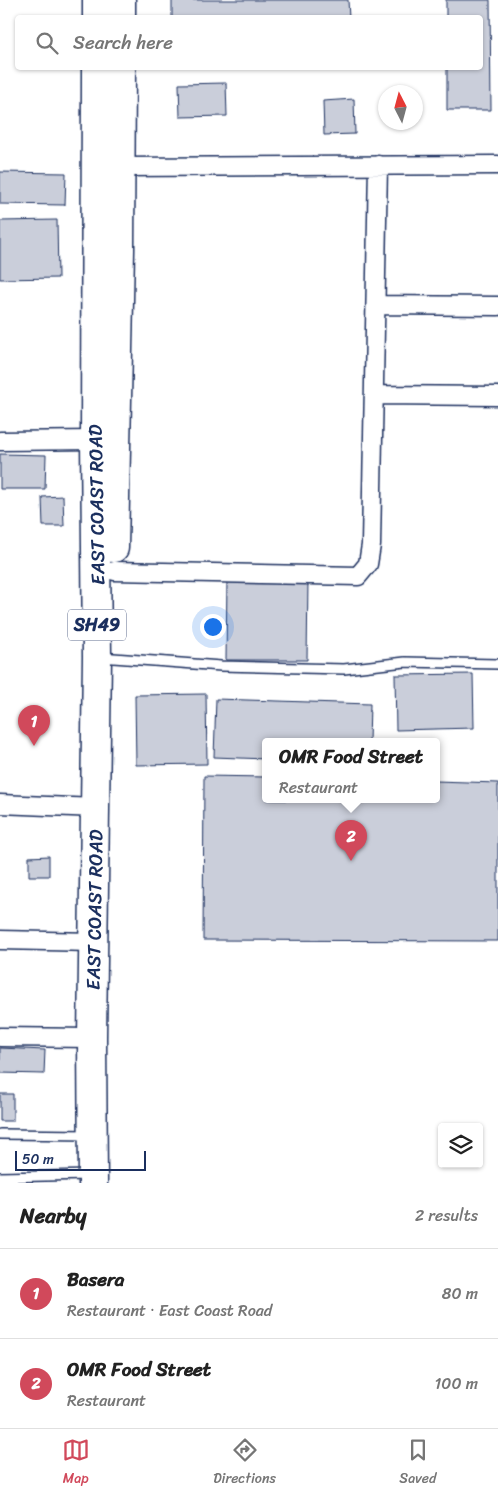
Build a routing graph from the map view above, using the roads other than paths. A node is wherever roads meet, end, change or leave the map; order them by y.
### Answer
1 (97, 0) edge
2 (121, 0) edge
3 (97, 15) edge
4 (121, 15) edge
5 (96, 70) edge
6 (121, 70) edge
7 (378, 165) junction
8 (498, 165) edge
9 (120, 167) junction
10 (376, 305) junction
11 (498, 306) edge
12 (374, 395) junction
13 (498, 396) edge
14 (95, 440) junction
15 (0, 441) edge
16 (114, 571) junction
17 (105, 658) junction
18 (498, 664) edge
19 (0, 804) edge
20 (96, 808) junction
21 (0, 940) edge
22 (93, 942) junction
23 (0, 1036) edge
24 (92, 1038) junction
25 (0, 1134) edge
26 (92, 1135) junction
27 (0, 1177) edge
28 (97, 1180) edge

1 - 3 main road
2 - 4 main road
5 - 14 main road, EAST COAST ROAD / SH49
6 - 9 main road, EAST COAST ROAD / SH49
7 - 8 street
7 - 9 street
7 - 10 street
9 - 16 main road, EAST COAST ROAD / SH49
10 - 11 street
10 - 12 street
12 - 13 street
12 - 16 street
14 - 15 street
14 - 17 main road, EAST COAST ROAD / SH49
16 - 17 main road, EAST COAST ROAD / SH49
17 - 18 lane
17 - 20 main road, EAST COAST ROAD / SH49
17 - 28 main road, EAST COAST ROAD / SH49
19 - 20 street
20 - 22 main road, EAST COAST ROAD / SH49
21 - 22 street
22 - 24 main road, EAST COAST ROAD / SH49
23 - 24 street
24 - 26 main road, EAST COAST ROAD / SH49
25 - 26 lane
26 - 28 main road, EAST COAST ROAD / SH49
27 - 28 lane

